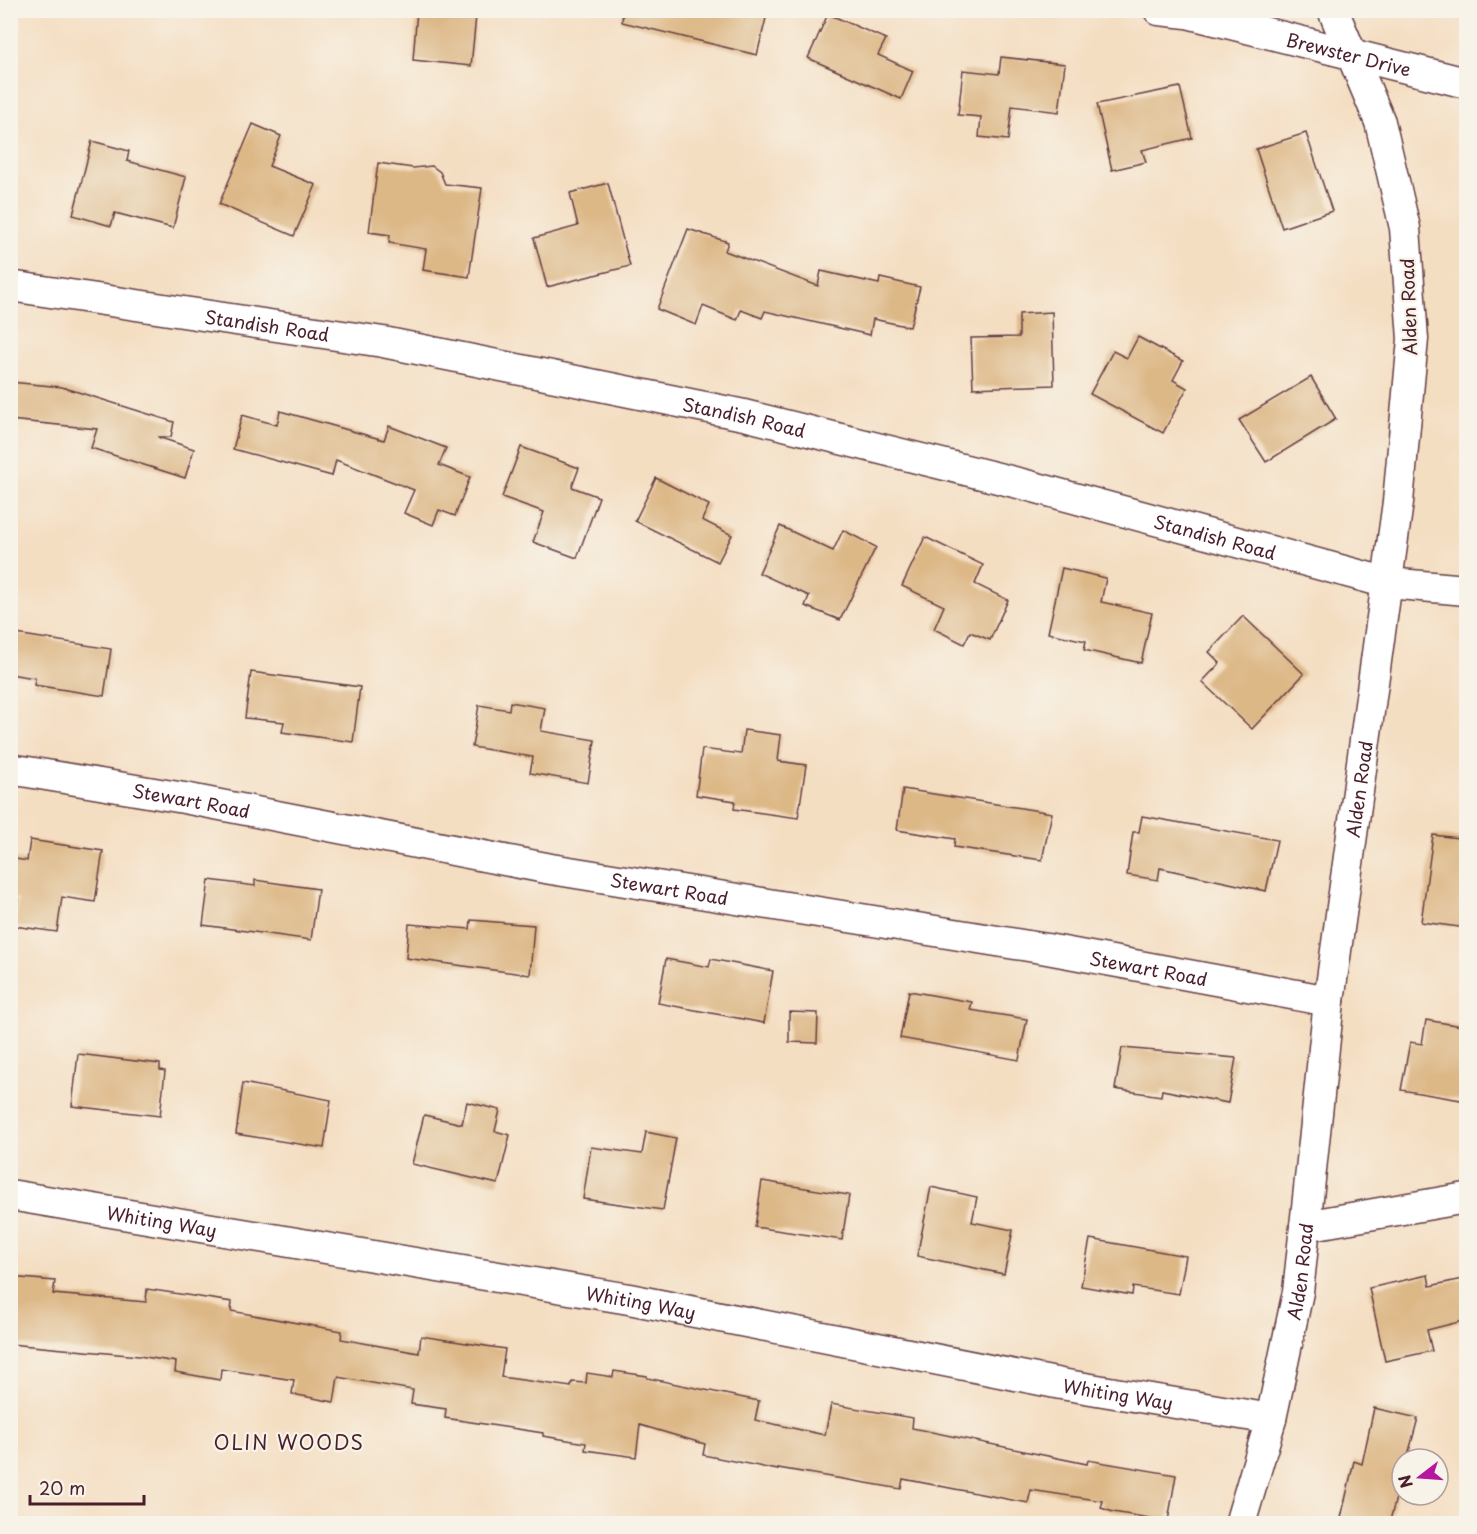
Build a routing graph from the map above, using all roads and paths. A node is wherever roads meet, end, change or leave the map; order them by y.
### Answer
1 (1159, 10) edge
2 (1333, 10) edge
3 (1353, 56) junction
4 (1467, 83) edge
5 (10, 286) edge
6 (1388, 583) junction
7 (1467, 590) edge
8 (10, 769) edge
9 (1329, 1001) junction
10 (10, 1195) edge
11 (1467, 1198) edge
12 (1305, 1226) junction
13 (1271, 1419) junction
14 (1240, 1524) edge

1 - 3 street, Brewster Drive
2 - 3 street, Alden Road
3 - 4 street, Brewster Drive
3 - 6 street, Alden Road
5 - 6 street, Standish Road
6 - 7 street, Standish Road
6 - 9 street, Alden Road
8 - 9 street, Stewart Road
9 - 12 street, Alden Road
10 - 13 street, Whiting Way
11 - 12 street
12 - 13 street, Alden Road
13 - 14 street, Alden Road

